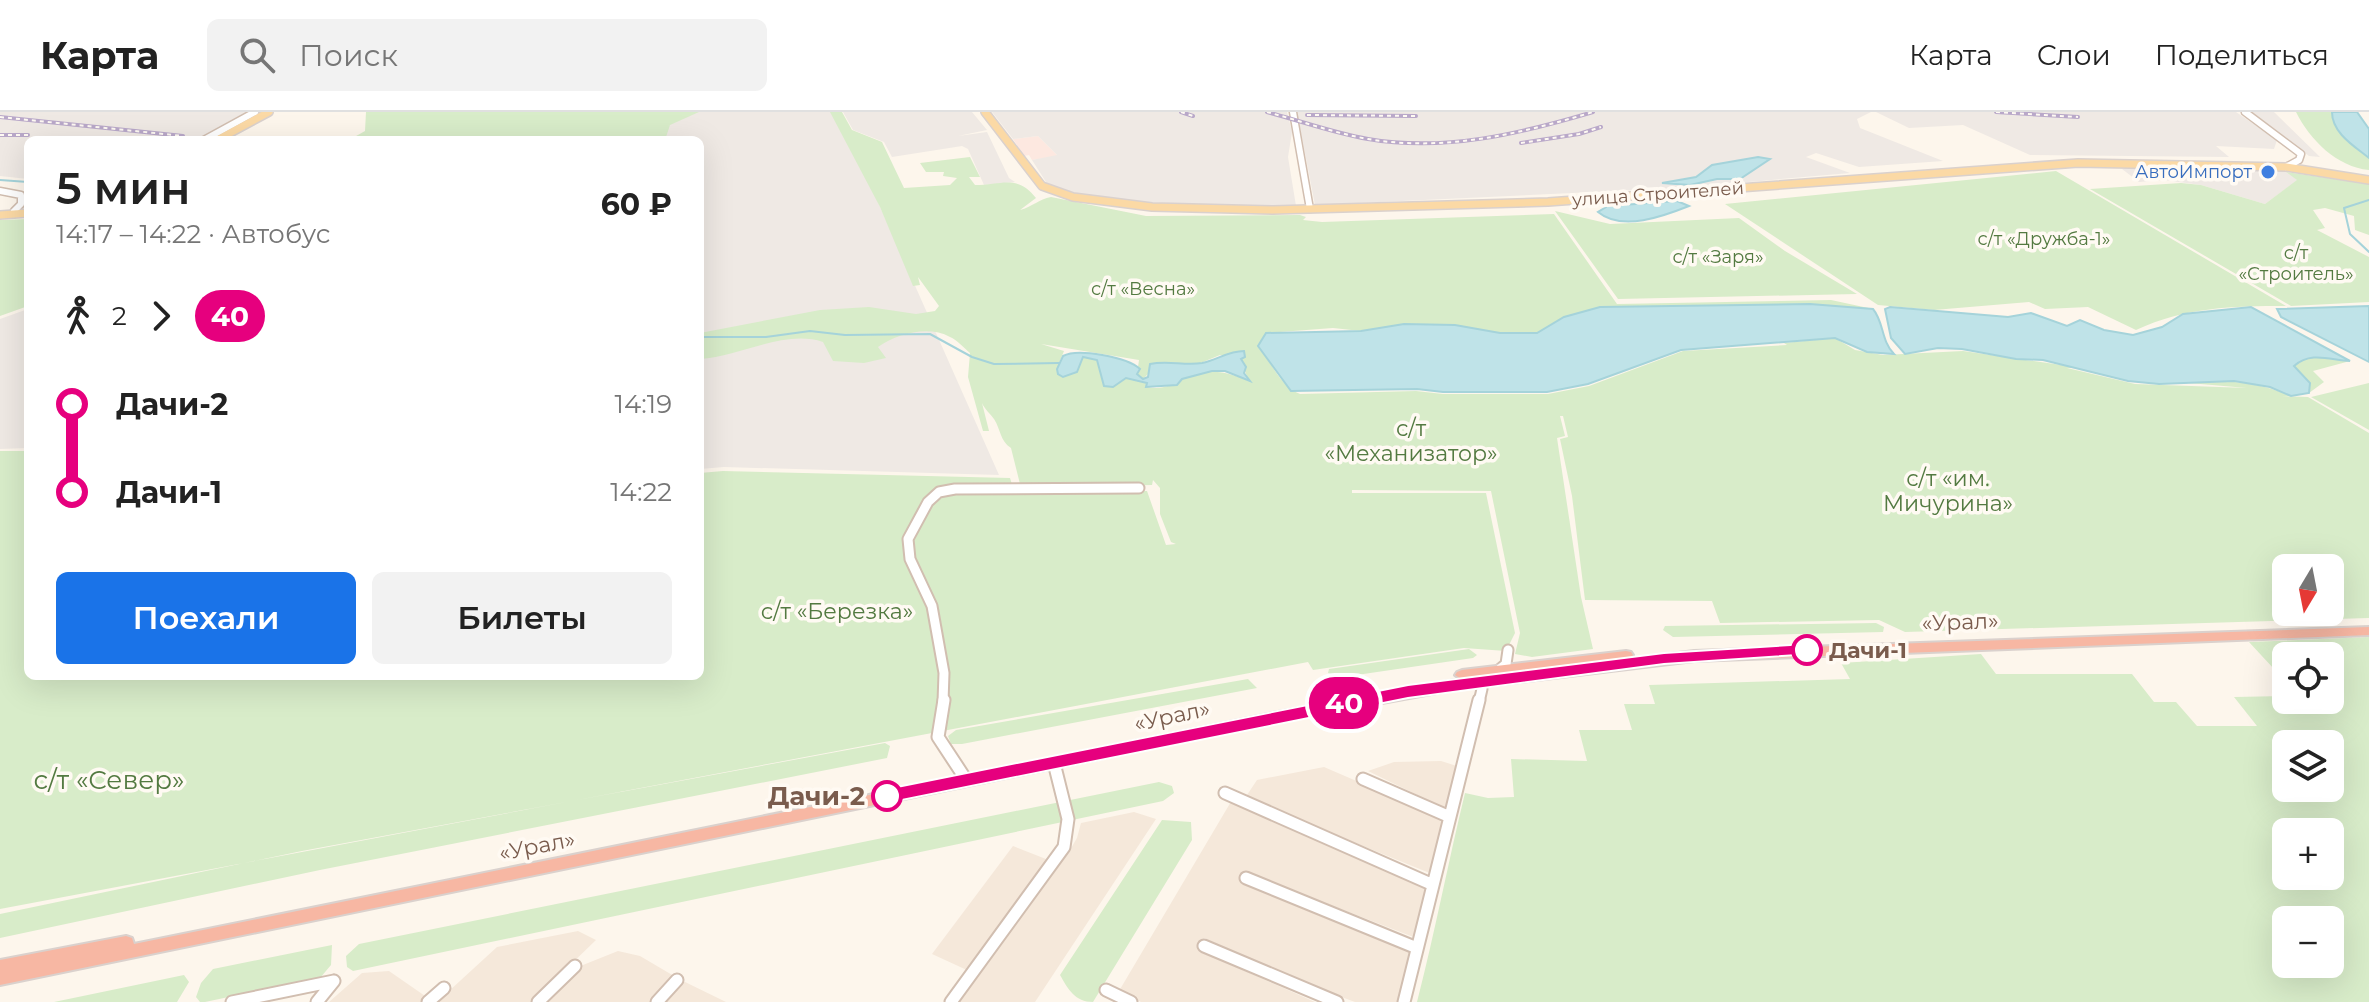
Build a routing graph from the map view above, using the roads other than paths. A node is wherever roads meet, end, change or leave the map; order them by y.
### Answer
1 (255, 112) edge
2 (269, 112) edge
3 (985, 112) edge
4 (1293, 112) edge
5 (2245, 112) edge
6 (211, 136) edge
7 (224, 136) edge
8 (2286, 167) junction
9 (2369, 180) edge
10 (0, 191) edge
11 (1310, 209) junction
12 (14, 211) junction
13 (24, 212) edge
14 (24, 212) edge
15 (0, 214) edge
16 (1139, 488) dead end
17 (2369, 628) edge
18 (1503, 664) junction
19 (1480, 685) junction
20 (1054, 763) junction
21 (963, 775) junction
22 (1363, 779) dead end
23 (1225, 793) dead end
24 (1450, 817) junction
25 (1246, 878) dead end
26 (1431, 884) junction
27 (1204, 946) dead end
28 (1417, 948) junction
29 (575, 966) dead end
30 (0, 967) edge
31 (0, 978) edge
32 (677, 980) dead end
33 (444, 988) dead end
34 (1106, 990) dead end
35 (232, 1002) edge
36 (317, 1002) edge
37 (428, 1002) edge
38 (538, 1002) edge
39 (657, 1002) edge
40 (951, 1002) edge
41 (1131, 1002) edge
42 (1337, 1002) edge
43 (1404, 1002) edge

1 - 6 street
2 - 7 main road
3 - 11 main road, улица Строителей
4 - 11 street
5 - 8 street
8 - 9 main road, улица Строителей
8 - 11 main road, улица Строителей
10 - 12 street
12 - 13 main road
12 - 15 main road
14 - 15 main road
16 - 21 street
17 - 18 highway, «Урал»
17 - 18 highway, «Урал»
18 - 19 highway, «Урал»
19 - 20 highway, «Урал»
19 - 21 highway, «Урал»
19 - 24 street
20 - 31 highway, «Урал»
20 - 40 street
21 - 30 highway, «Урал»
22 - 24 street
23 - 26 street
24 - 26 street
25 - 28 street
26 - 28 street
27 - 42 street
28 - 43 street
29 - 38 street
32 - 39 street
33 - 37 street
34 - 41 street
35 - 36 street

